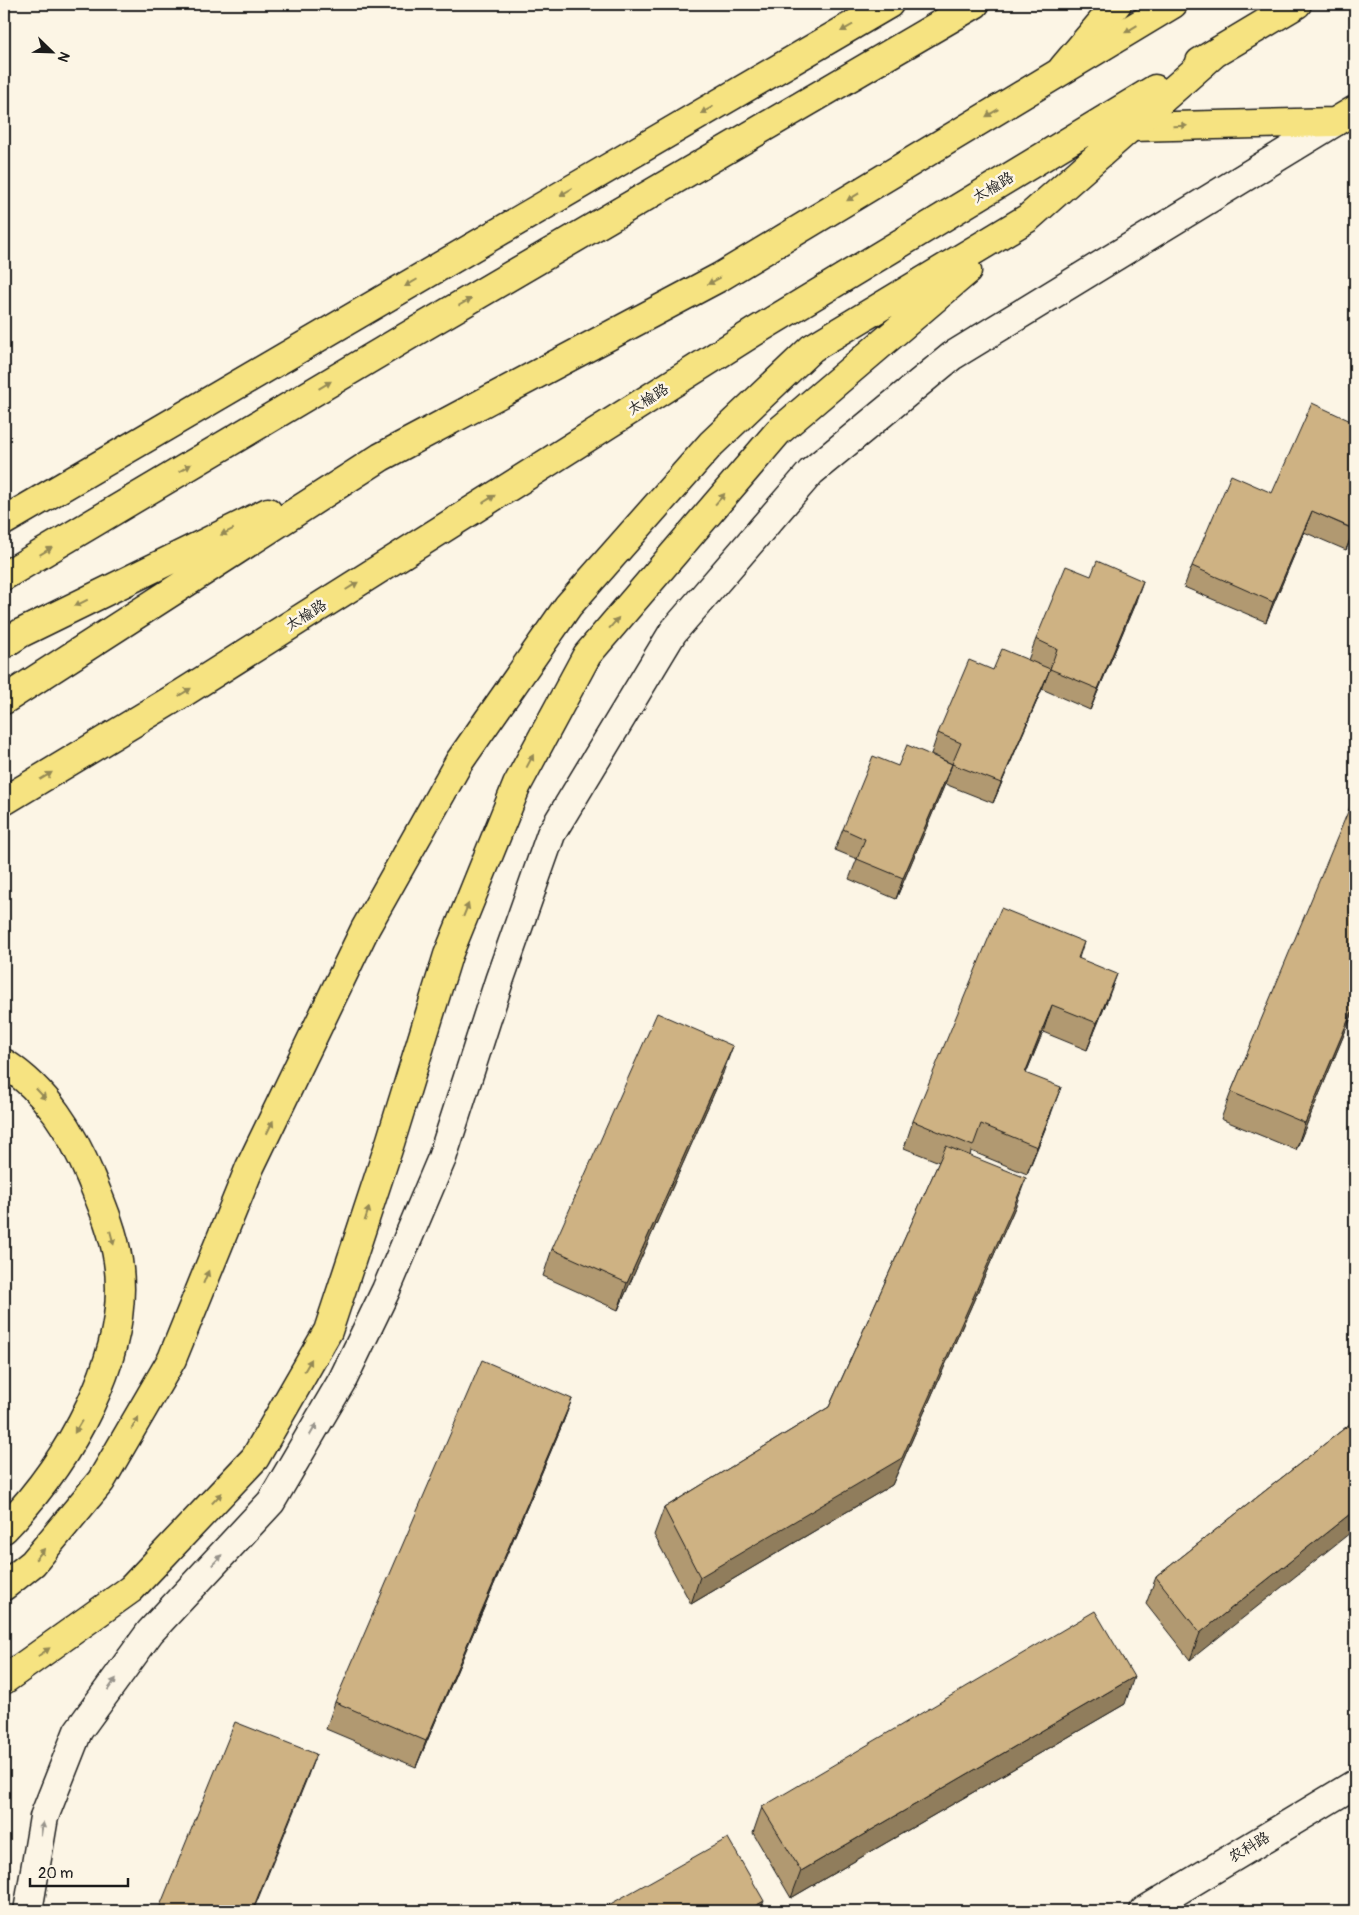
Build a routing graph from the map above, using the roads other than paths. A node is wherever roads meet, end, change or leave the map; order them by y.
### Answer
1 (889, 4) edge
2 (975, 4) edge
3 (1116, 4) edge
4 (1173, 4) edge
5 (1297, 4) edge
6 (1215, 53) junction
7 (1060, 72) junction
8 (1345, 116) edge
9 (1131, 127) junction
10 (1028, 218) junction
11 (381, 456) junction
12 (4, 521) edge
13 (4, 576) edge
14 (4, 644) edge
15 (4, 700) edge
16 (4, 801) edge
17 (4, 1063) edge
18 (4, 1529) edge
19 (4, 1586) edge
20 (4, 1680) edge
21 (1355, 1784) edge
22 (28, 1911) edge
23 (1144, 1911) edge

1 -> 12 main road
13 -> 2 main road
3 - 7 main road
4 -> 7 main road
5 - 6 main road, 太榆路
6 - 9 main road
16 -> 6 main road, 太榆路
7 -> 11 main road
9 -> 8 main road
22 -> 8 street
9 - 10 main road
19 -> 10 main road
20 -> 10 main road
11 -> 14 main road
11 - 15 main road
17 -> 18 main road
21 - 23 street, 农科路

